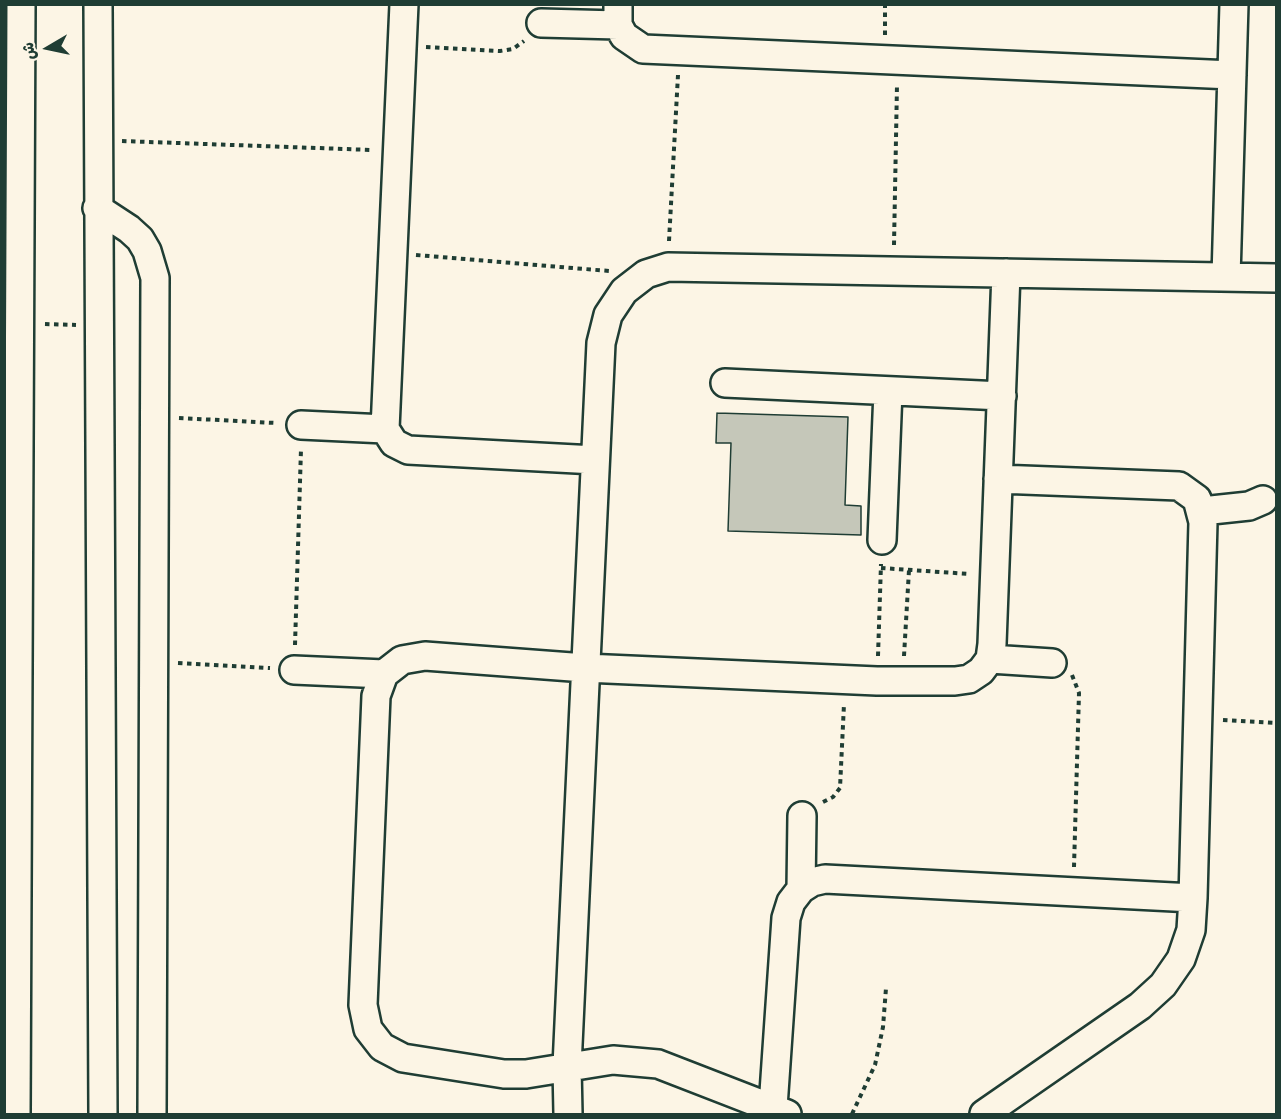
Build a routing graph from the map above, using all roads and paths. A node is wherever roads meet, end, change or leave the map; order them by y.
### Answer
1 (21, 4) edge
2 (98, 4) edge
3 (404, 4) edge
4 (1234, 4) edge
5 (618, 15) edge
6 (542, 23) joint
7 (402, 46) junction
8 (679, 50) junction
9 (898, 60) junction
10 (1232, 75) junction
11 (97, 140) junction
12 (397, 151) junction
13 (98, 208) junction
14 (391, 253) junction
15 (657, 271) junction
16 (894, 271) junction
17 (1006, 273) junction
18 (1226, 277) junction
19 (1276, 278) edge
20 (20, 323) junction
21 (98, 326) junction
22 (725, 383) dead end
23 (888, 391) junction
24 (1002, 396) junction
25 (154, 417) junction
26 (302, 425) junction
27 (385, 429) junction
28 (596, 460) junction
29 (998, 479) junction
30 (1263, 500) dead end
31 (1202, 511) junction
32 (882, 540) joint
33 (881, 568) junction
34 (909, 570) junction
35 (994, 576) junction
36 (990, 659) junction
37 (153, 662) junction
38 (1052, 663) joint
39 (585, 668) junction
40 (294, 670) junction
41 (384, 674) junction
42 (846, 679) junction
43 (890, 681) junction
44 (1198, 719) junction
45 (1276, 723) edge
46 (802, 816) joint
47 (11, 888) edge
48 (801, 889) junction
49 (1074, 892) junction
50 (1193, 898) junction
51 (886, 988) dead end
52 (567, 1066) junction
53 (780, 1111) edge
54 (16, 1114) edge
55 (103, 1114) edge
56 (152, 1114) edge
57 (568, 1114) edge
58 (852, 1114) edge
59 (984, 1114) edge

1 - 20 street
2 - 11 street
3 - 7 street
4 - 10 street
5 - 6 street
5 - 8 street
6 - 7 path
7 - 12 street
8 - 9 street
8 - 15 path
9 - 10 street
9 - 16 path
10 - 18 street
11 - 12 path
11 - 13 street
12 - 14 street
13 - 21 street
13 - 25 street
14 - 15 path
14 - 27 street
15 - 16 street
15 - 28 street
16 - 17 street
17 - 18 street
17 - 24 street
18 - 19 street
20 - 21 path
20 - 47 street
21 - 55 street
22 - 23 street
23 - 24 street
23 - 32 street
24 - 29 street
25 - 26 path
25 - 37 street
26 - 27 street
26 - 40 path
27 - 28 street
28 - 39 street
29 - 31 street
29 - 35 street
30 - 31 street
31 - 44 street
32 - 33 path
33 - 34 path
33 - 43 path
34 - 35 path
34 - 43 path
35 - 36 street
36 - 38 street
36 - 43 street
37 - 40 path
37 - 56 street
38 - 49 path
39 - 41 street
39 - 42 street
39 - 52 street
40 - 41 street
41 - 52 street
42 - 43 street
42 - 46 path
44 - 45 path
44 - 50 street
46 - 48 street
47 - 54 street
48 - 49 street
48 - 53 street
49 - 50 street
50 - 59 street
51 - 58 path
52 - 53 street
52 - 57 street

